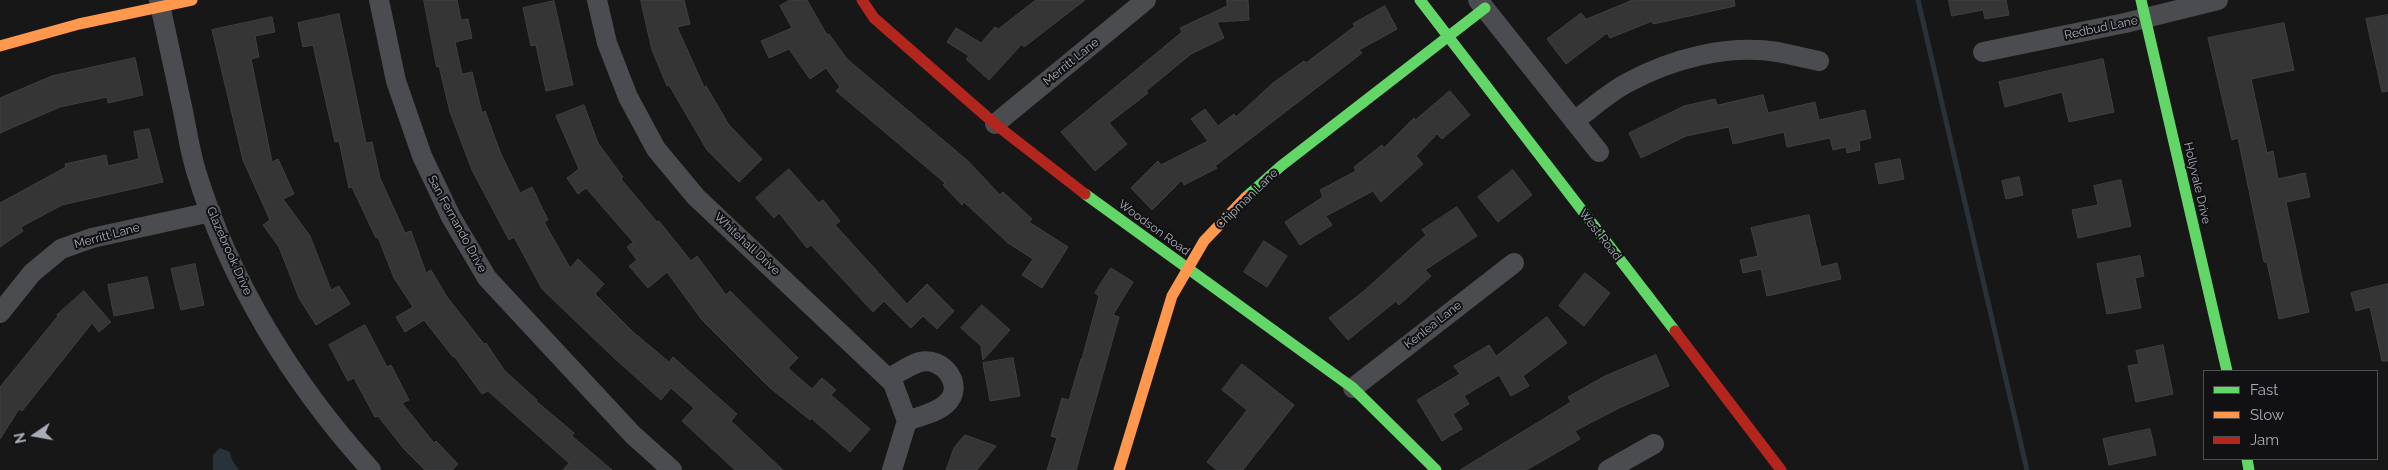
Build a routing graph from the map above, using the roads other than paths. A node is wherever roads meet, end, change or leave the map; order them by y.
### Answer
1 (192, 0) edge
2 (379, 0) edge
3 (597, 0) edge
4 (862, 0) edge
5 (1146, 0) edge
6 (1420, 0) edge
7 (2218, 0) edge
8 (160, 4) edge
9 (1482, 4) edge
10 (2143, 9) edge
11 (1448, 36) junction
12 (0, 46) edge
13 (1983, 52) dead end
14 (1819, 61) dead end
15 (1574, 122) junction
16 (995, 124) junction
17 (1599, 152) dead end
18 (211, 212) junction
19 (1514, 263) dead end
20 (1188, 269) junction
21 (0, 313) edge
22 (2226, 370) edge
23 (889, 378) junction
24 (1353, 388) junction
25 (907, 421) junction
26 (1654, 444) dead end
27 (371, 470) edge
28 (672, 470) edge
29 (892, 470) edge
30 (1119, 470) edge
31 (1436, 470) edge
32 (1608, 470) edge
33 (1781, 470) edge

1 - 8 street
2 - 28 street, San Fernando Drive
3 - 23 street, Whitehall Drive
4 - 16 street, Woodson Road
5 - 16 street, Merritt Lane
6 - 11 street, West Road
7 - 10 street, Redbud Lane
8 - 12 street
8 - 18 street, Glazebrook Drive
9 - 11 street, Chipman Lane
9 - 15 street
10 - 13 street, Redbud Lane
10 - 22 street, Hollyvale Drive
11 - 20 street, Chipman Lane
11 - 33 street, West Road
14 - 15 street
15 - 17 street
16 - 20 street, Woodson Road
18 - 21 street, Merritt Lane
18 - 27 street, Glazebrook Drive
19 - 24 street, Kenlea Lane
20 - 24 street, Woodson Road
20 - 30 street, Chipman Lane
23 - 25 street, Whitehall Drive
23 - 25 street
24 - 31 street, Woodson Road
25 - 29 street
26 - 32 street

